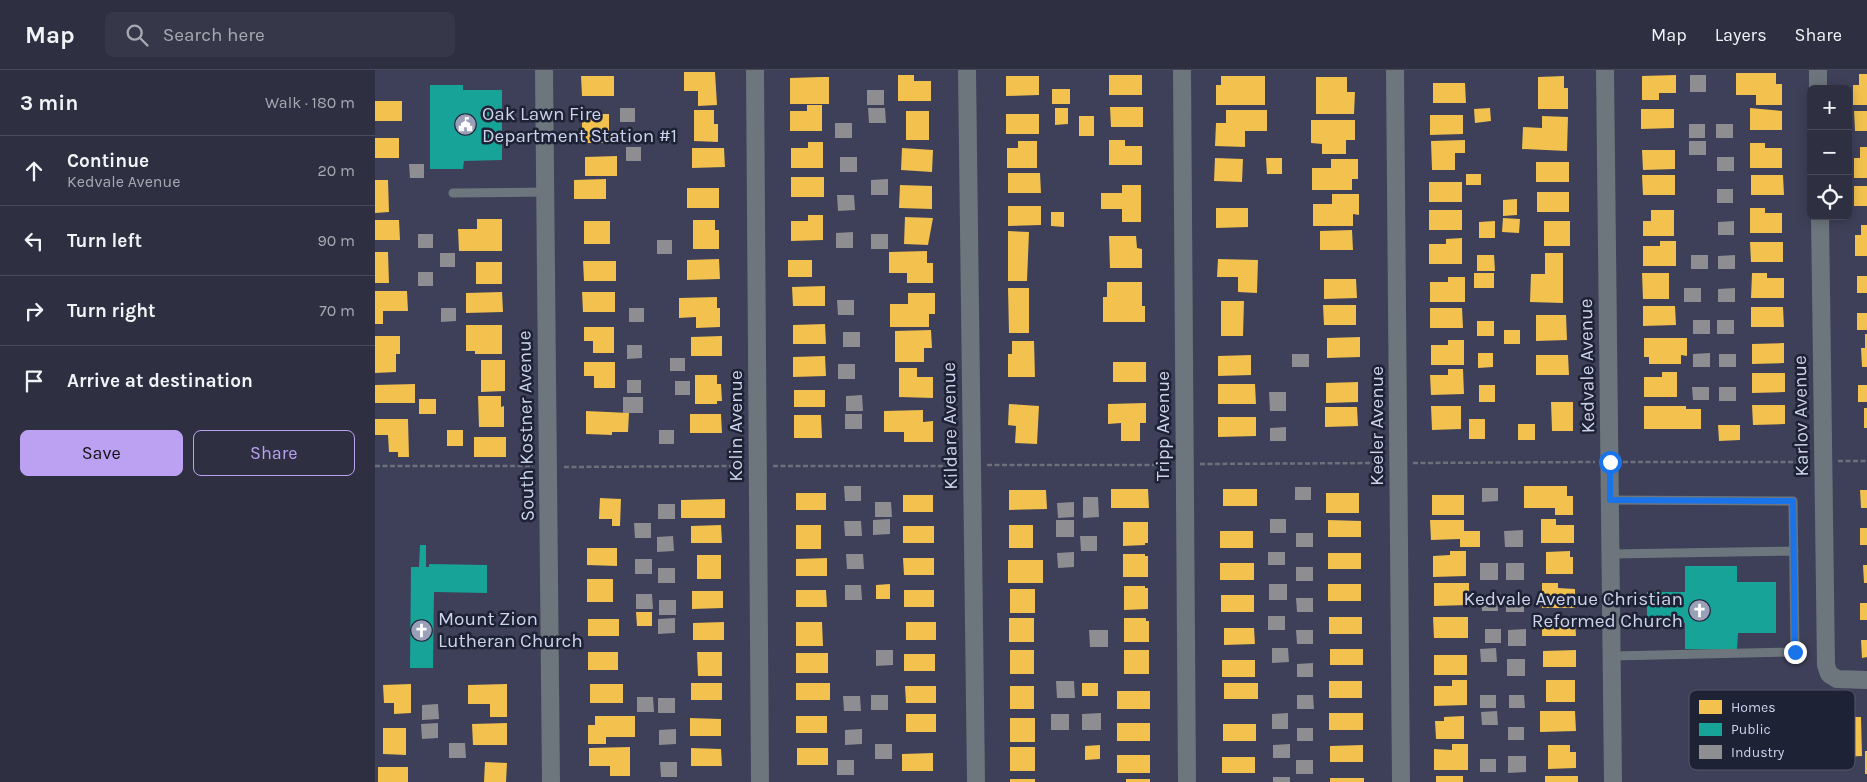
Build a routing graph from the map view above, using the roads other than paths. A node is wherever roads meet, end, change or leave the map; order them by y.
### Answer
1 (544, 70) edge
2 (755, 70) edge
3 (967, 70) edge
4 (1182, 70) edge
5 (1395, 70) edge
6 (1605, 70) edge
7 (1818, 70) edge
8 (1818, 85) edge
9 (545, 192) junction
10 (453, 193) dead end
11 (1820, 220) edge
12 (1610, 500) junction
13 (1794, 551) junction
14 (1611, 554) junction
15 (1612, 656) junction
16 (1867, 680) edge
17 (551, 782) edge
18 (760, 782) edge
19 (976, 782) edge
20 (1187, 782) edge
21 (1401, 782) edge
22 (1613, 782) edge

1 - 9 street, South Kostner Avenue
2 - 18 street, Kolin Avenue
3 - 19 street, Kildare Avenue
4 - 20 street, Tripp Avenue
5 - 21 street, Keeler Avenue
6 - 12 street, Kedvale Avenue
7 - 8 street
9 - 10 lane
9 - 17 street, South Kostner Avenue
11 - 16 street, Karlov Avenue
12 - 13 lane
12 - 14 street, Kedvale Avenue
13 - 14 lane
13 - 15 lane
14 - 15 street, Kedvale Avenue
15 - 22 street, Kedvale Avenue

